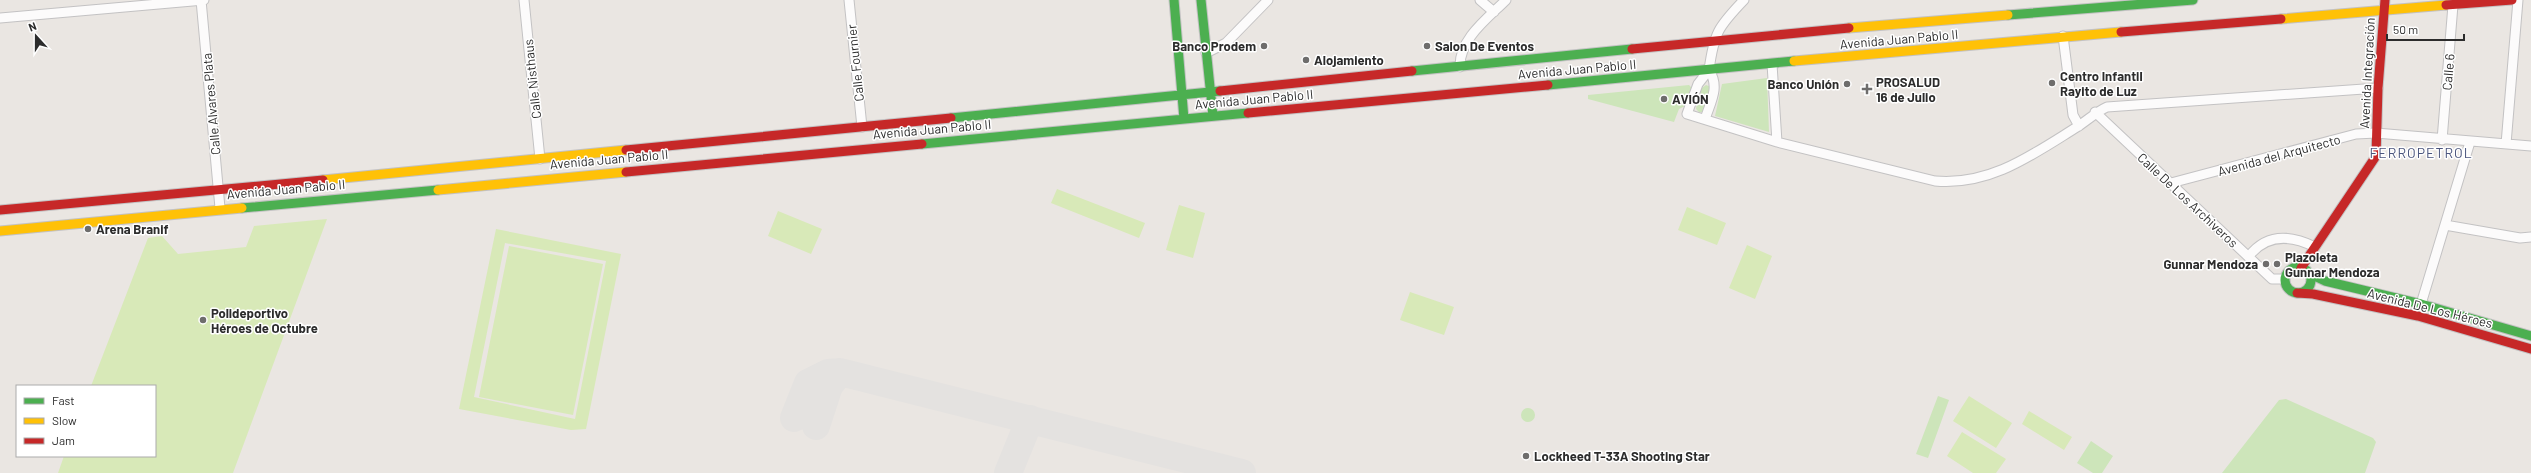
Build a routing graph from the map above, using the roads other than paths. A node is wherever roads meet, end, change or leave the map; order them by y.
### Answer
1 (201, 0) edge
2 (204, 0) edge
3 (524, 0) edge
4 (849, 0) edge
5 (1174, 0) edge
6 (1201, 0) edge
7 (1268, 0) edge
8 (1480, 0) edge
9 (1506, 0) edge
10 (1744, 0) edge
11 (2193, 0) edge
12 (2385, 0) edge
13 (2512, 0) edge
14 (2518, 0) edge
15 (2156, 2) edge
16 (2453, 4) junction
17 (2384, 10) junction
18 (1494, 12) junction
19 (0, 18) edge
20 (2063, 36) junction
21 (1713, 41) junction
22 (1206, 53) junction
23 (1772, 64) junction
24 (1460, 67) junction
25 (1709, 70) junction
26 (2378, 88) junction
27 (1210, 92) junction
28 (1182, 95) junction
29 (2095, 112) junction
30 (1213, 116) junction
31 (1184, 119) junction
32 (1705, 119) junction
33 (2079, 126) junction
34 (862, 127) junction
35 (2376, 133) junction
36 (2442, 140) junction
37 (1777, 142) junction
38 (2470, 142) junction
39 (2506, 144) junction
40 (2531, 146) edge
41 (540, 159) junction
42 (2171, 183) junction
43 (219, 189) junction
44 (220, 208) junction
45 (0, 210) edge
46 (2445, 225) junction
47 (0, 230) edge
48 (2531, 237) edge
49 (2520, 238) junction
50 (2531, 244) edge
51 (2315, 247) junction
52 (2249, 256) junction
53 (2304, 270) junction
54 (2285, 279) junction
55 (2297, 293) junction
56 (2421, 304) junction
57 (2531, 336) edge
58 (2531, 349) edge

1 - 2 street
1 - 19 street
1 - 43 street, Calle Alvares Plata
3 - 41 street, Calle Nisthaus
4 - 34 street, Calle Fournier
5 - 28 main road
6 - 22 main road
7 - 22 street
8 - 18 street
9 - 18 street
10 - 21 street
11 - 15 main road, Avenida Juan Pablo II
12 - 17 main road, Avenida Integración
13 - 16 main road, Avenida Juan Pablo II
14 - 39 street
15 - 21 main road, Avenida Juan Pablo II
16 - 17 main road, Avenida Juan Pablo II
16 - 36 street, Calle 6
17 - 20 main road, Avenida Juan Pablo II
17 - 26 main road, Avenida Integración
18 - 24 street
20 - 23 main road, Avenida Juan Pablo II
20 - 33 street
21 - 24 main road, Avenida Juan Pablo II
21 - 25 street
22 - 27 main road
23 - 25 main road, Avenida Juan Pablo II
23 - 37 street
24 - 27 main road, Avenida Juan Pablo II
25 - 30 main road, Avenida Juan Pablo II
25 - 32 street
25 - 32 street
26 - 29 street
26 - 35 main road, Avenida Integración
27 - 28 main road, Avenida Juan Pablo II
27 - 30 main road
28 - 31 main road
28 - 34 main road, Avenida Juan Pablo II
29 - 33 street
29 - 42 street, Calle De Los Archiveros
30 - 31 main road, Avenida Juan Pablo II
31 - 44 main road, Avenida Juan Pablo II
32 - 37 street
33 - 37 street
34 - 41 main road, Avenida Juan Pablo II
35 - 36 street, Avenida del Arquitecto
35 - 42 street, Avenida del Arquitecto
35 - 51 main road, Avenida Integración
36 - 38 street, Avenida del Arquitecto
38 - 39 street, Avenida del Arquitecto
38 - 46 street
39 - 40 street, Avenida del Arquitecto
41 - 43 main road, Avenida Juan Pablo II
42 - 52 street, Calle De Los Archiveros
43 - 44 street, Calle Alvares Plata
43 - 45 main road, Avenida Juan Pablo II
44 - 47 main road, Avenida Juan Pablo II
46 - 49 street
46 - 56 street
48 - 49 street
49 - 50 street
51 - 52 street
51 - 53 main road, Avenida Integración
52 - 54 street, Calle De Los Archiveros
53 - 54 main road
53 - 55 main road
53 - 56 main road, Avenida De Los Héroes
54 - 55 main road
55 - 58 main road, Avenida De Los Héroes
56 - 57 main road, Avenida De Los Héroes

